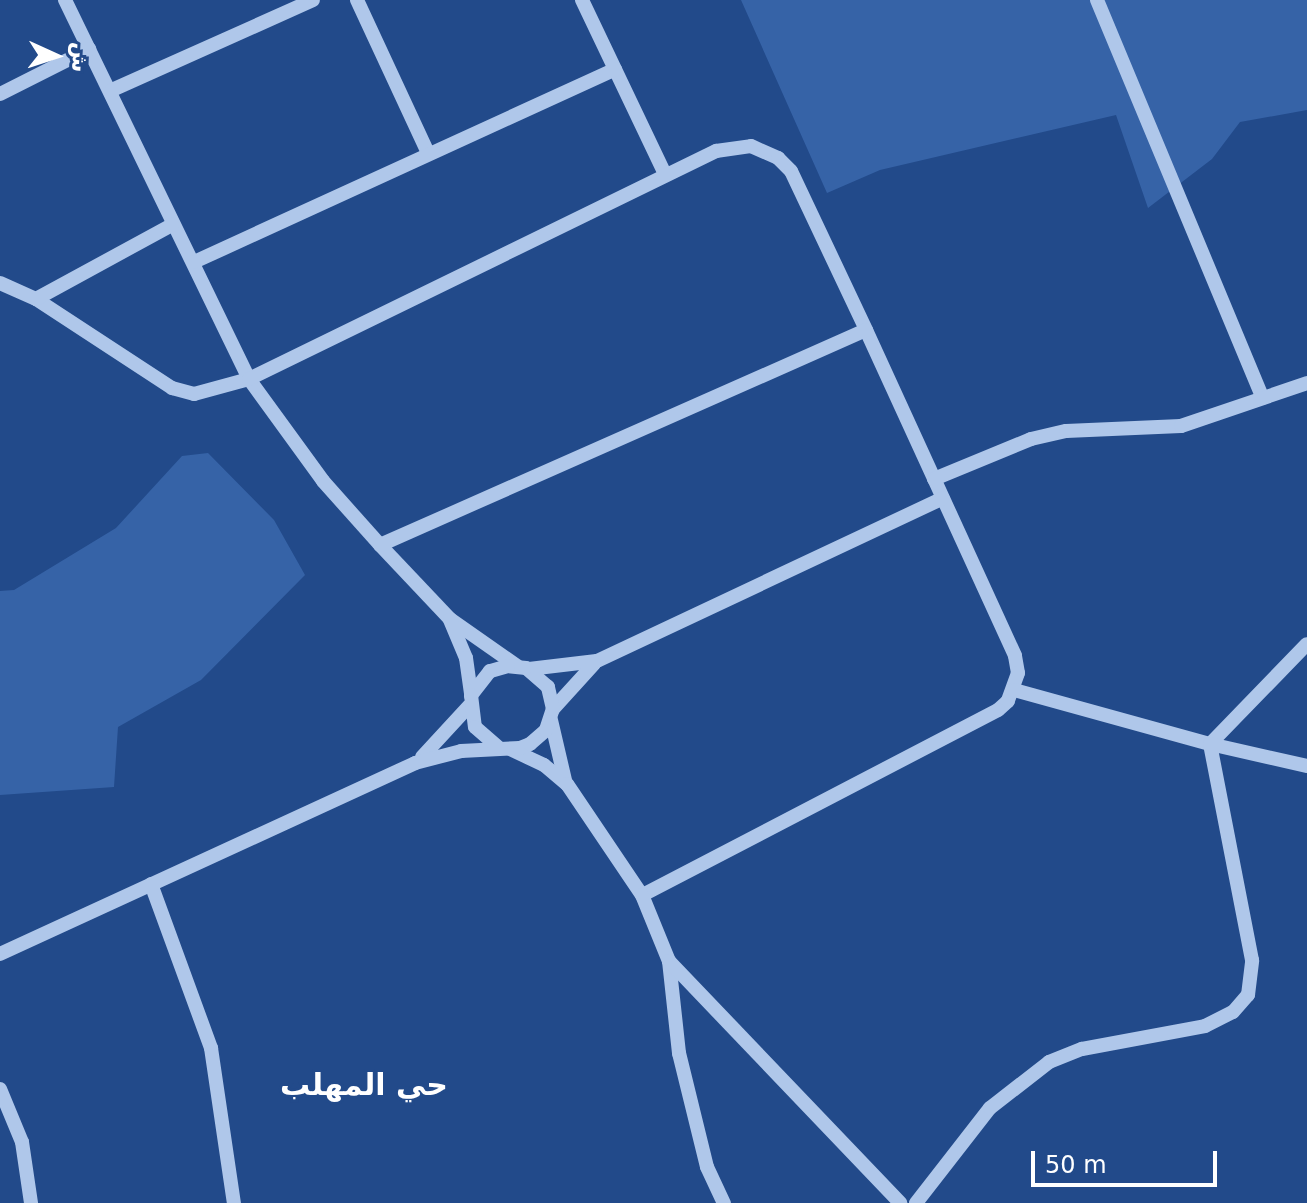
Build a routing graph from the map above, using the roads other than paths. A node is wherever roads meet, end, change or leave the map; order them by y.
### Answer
1 (65, 0) edge
2 (313, 0) edge
3 (357, 0) edge
4 (582, 0) edge
5 (1097, 0) edge
6 (89, 49) junction
7 (615, 69) junction
8 (112, 90) junction
9 (0, 94) edge
10 (428, 153) junction
11 (664, 172) junction
12 (172, 225) junction
13 (194, 262) junction
14 (0, 283) edge
15 (36, 299) junction
16 (866, 330) junction
17 (249, 379) junction
18 (1307, 383) edge
19 (1263, 398) junction
20 (934, 479) junction
21 (943, 498) junction
22 (380, 545) junction
23 (450, 619) junction
24 (1307, 644) edge
25 (597, 661) junction
26 (522, 667) junction
27 (1014, 690) junction
28 (470, 701) junction
29 (552, 714) junction
30 (1210, 744) junction
31 (504, 748) junction
32 (415, 763) junction
33 (1307, 766) edge
34 (567, 784) junction
35 (151, 884) junction
36 (642, 895) junction
37 (0, 954) edge
38 (669, 961) junction
39 (0, 1089) edge
40 (31, 1203) edge
41 (234, 1203) edge
42 (724, 1203) edge
43 (900, 1203) edge
44 (916, 1203) edge

1 - 6 street
2 - 8 street
3 - 10 street
4 - 7 street
5 - 19 street
6 - 8 street
6 - 9 street
7 - 10 street
7 - 11 street
8 - 12 street
10 - 13 street
11 - 16 street
11 - 17 street
12 - 13 street
12 - 15 street
13 - 17 street
14 - 15 street
15 - 17 street
16 - 20 street
16 - 22 street
17 - 22 street
18 - 19 street
19 - 20 street
20 - 21 street
21 - 25 street
21 - 27 street
22 - 23 street
23 - 26 street
23 - 28 street
24 - 30 street
25 - 26 street
25 - 29 street
26 - 28 street
26 - 29 street
27 - 30 street
27 - 36 street
28 - 31 street
28 - 32 street
29 - 31 street
29 - 34 street
30 - 33 street
30 - 44 street
31 - 32 street
31 - 34 street
32 - 35 street
34 - 36 street
35 - 37 street
35 - 41 street
36 - 38 street
38 - 42 street
38 - 43 street
39 - 40 street

